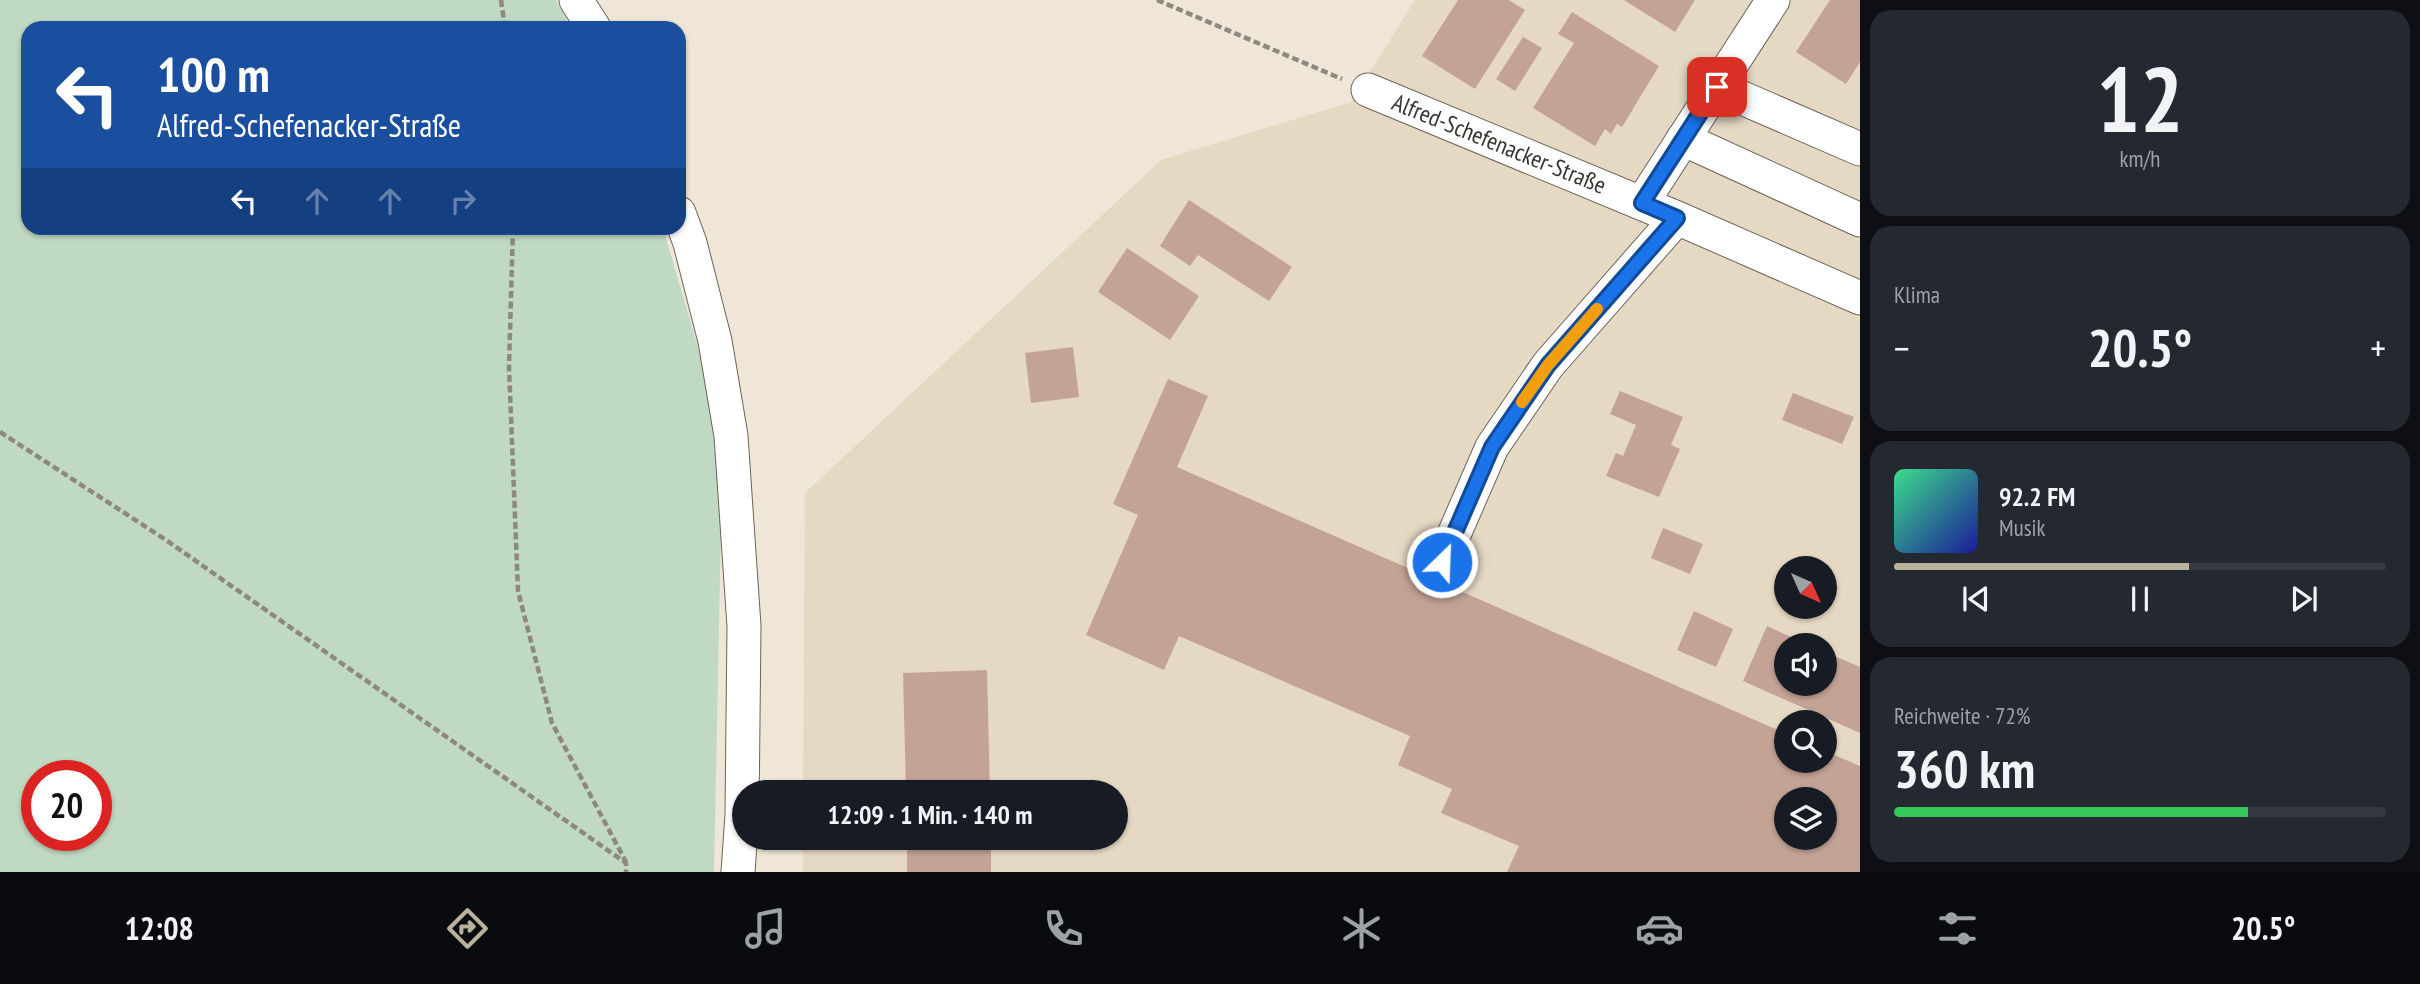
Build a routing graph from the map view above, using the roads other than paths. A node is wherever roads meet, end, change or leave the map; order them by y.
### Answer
1 (576, 0) edge
2 (1773, 0) edge
3 (590, 21) edge
4 (1717, 87) junction
5 (1368, 90) road end
6 (1683, 139) junction
7 (1860, 149) edge
8 (1642, 203) junction
9 (1677, 218) junction
10 (1860, 220) edge
11 (686, 232) edge
12 (1856, 287) edge
13 (1442, 562) dead end
14 (738, 872) edge

1 - 3 street
2 - 4 street
4 - 6 street
4 - 7 street
5 - 8 street, Alfred-Schefenacker-Straße
6 - 8 street
6 - 10 street
8 - 9 street, Alfred-Schefenacker-Straße
9 - 12 street, Alfred-Schefenacker-Straße
9 - 13 street
11 - 14 street

